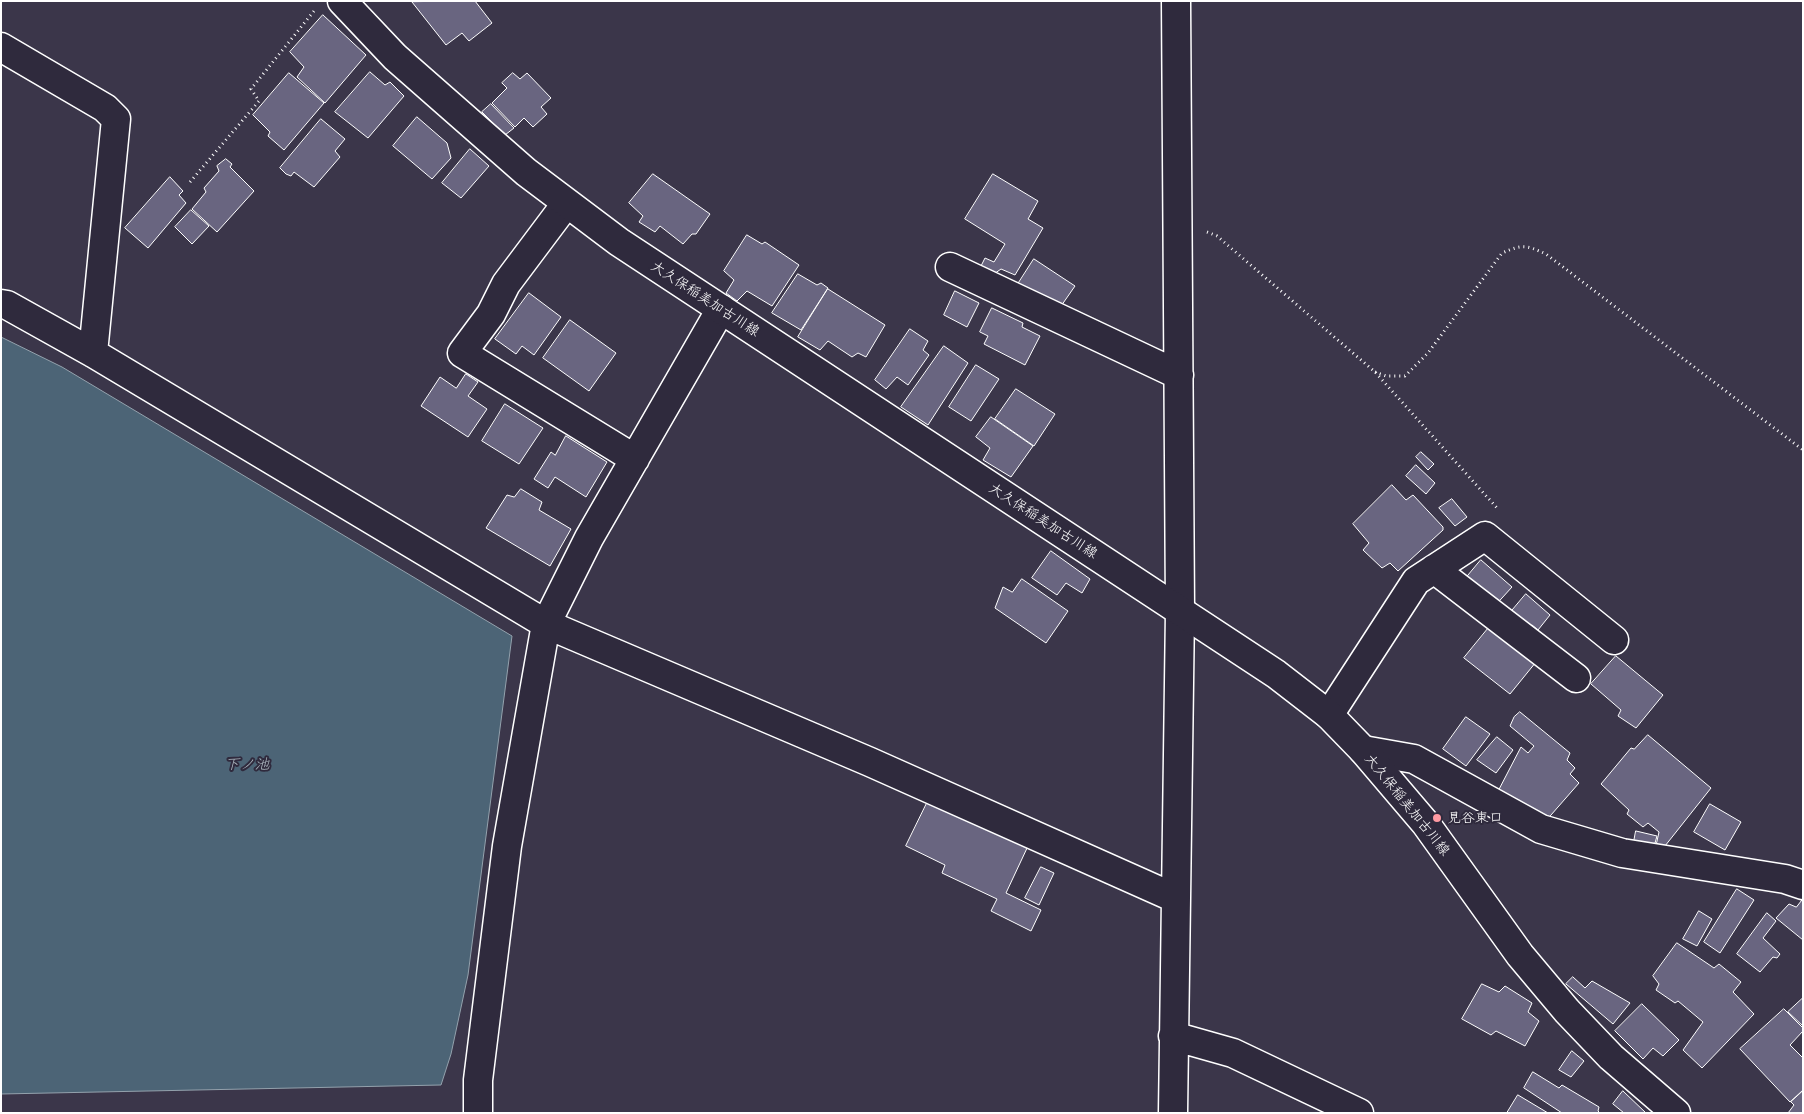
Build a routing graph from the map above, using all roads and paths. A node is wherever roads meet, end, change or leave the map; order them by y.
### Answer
1 (342, 1) edge
2 (1176, 1) edge
3 (316, 9) dead end
4 (1, 47) edge
5 (190, 182) dead end
6 (566, 204) junction
7 (1178, 218) junction
8 (950, 267) dead end
9 (1, 304) edge
10 (721, 309) junction
11 (93, 353) junction
12 (1375, 372) junction
13 (1178, 375) junction
14 (1803, 450) edge
15 (635, 459) junction
16 (1485, 536) junction
17 (1434, 569) junction
18 (1180, 611) junction
19 (546, 624) junction
20 (1614, 640) dead end
21 (1576, 678) dead end
22 (1329, 715) junction
23 (1363, 750) junction
24 (1803, 885) edge
25 (1175, 898) junction
26 (1173, 1036) junction
27 (478, 1113) edge
28 (1172, 1113) edge
29 (1359, 1113) edge
30 (1676, 1113) edge

1 - 6 street, 大久保稲美加古川線
2 - 7 street
3 - 5 path
4 - 11 street
6 - 10 street, 大久保稲美加古川線
6 - 15 street
7 - 12 path
7 - 13 street
8 - 13 street
9 - 11 street
10 - 15 street
10 - 18 street, 大久保稲美加古川線
11 - 19 street
12 - 14 path
12 - 16 path
13 - 18 street
15 - 19 street
16 - 17 street
16 - 20 street
17 - 21 street
17 - 22 street
18 - 22 street, 大久保稲美加古川線
18 - 25 street
19 - 25 street
19 - 27 street
22 - 23 street, 大久保稲美加古川線
23 - 24 street
23 - 30 street, 大久保稲美加古川線
25 - 26 street
26 - 28 street
26 - 29 street

